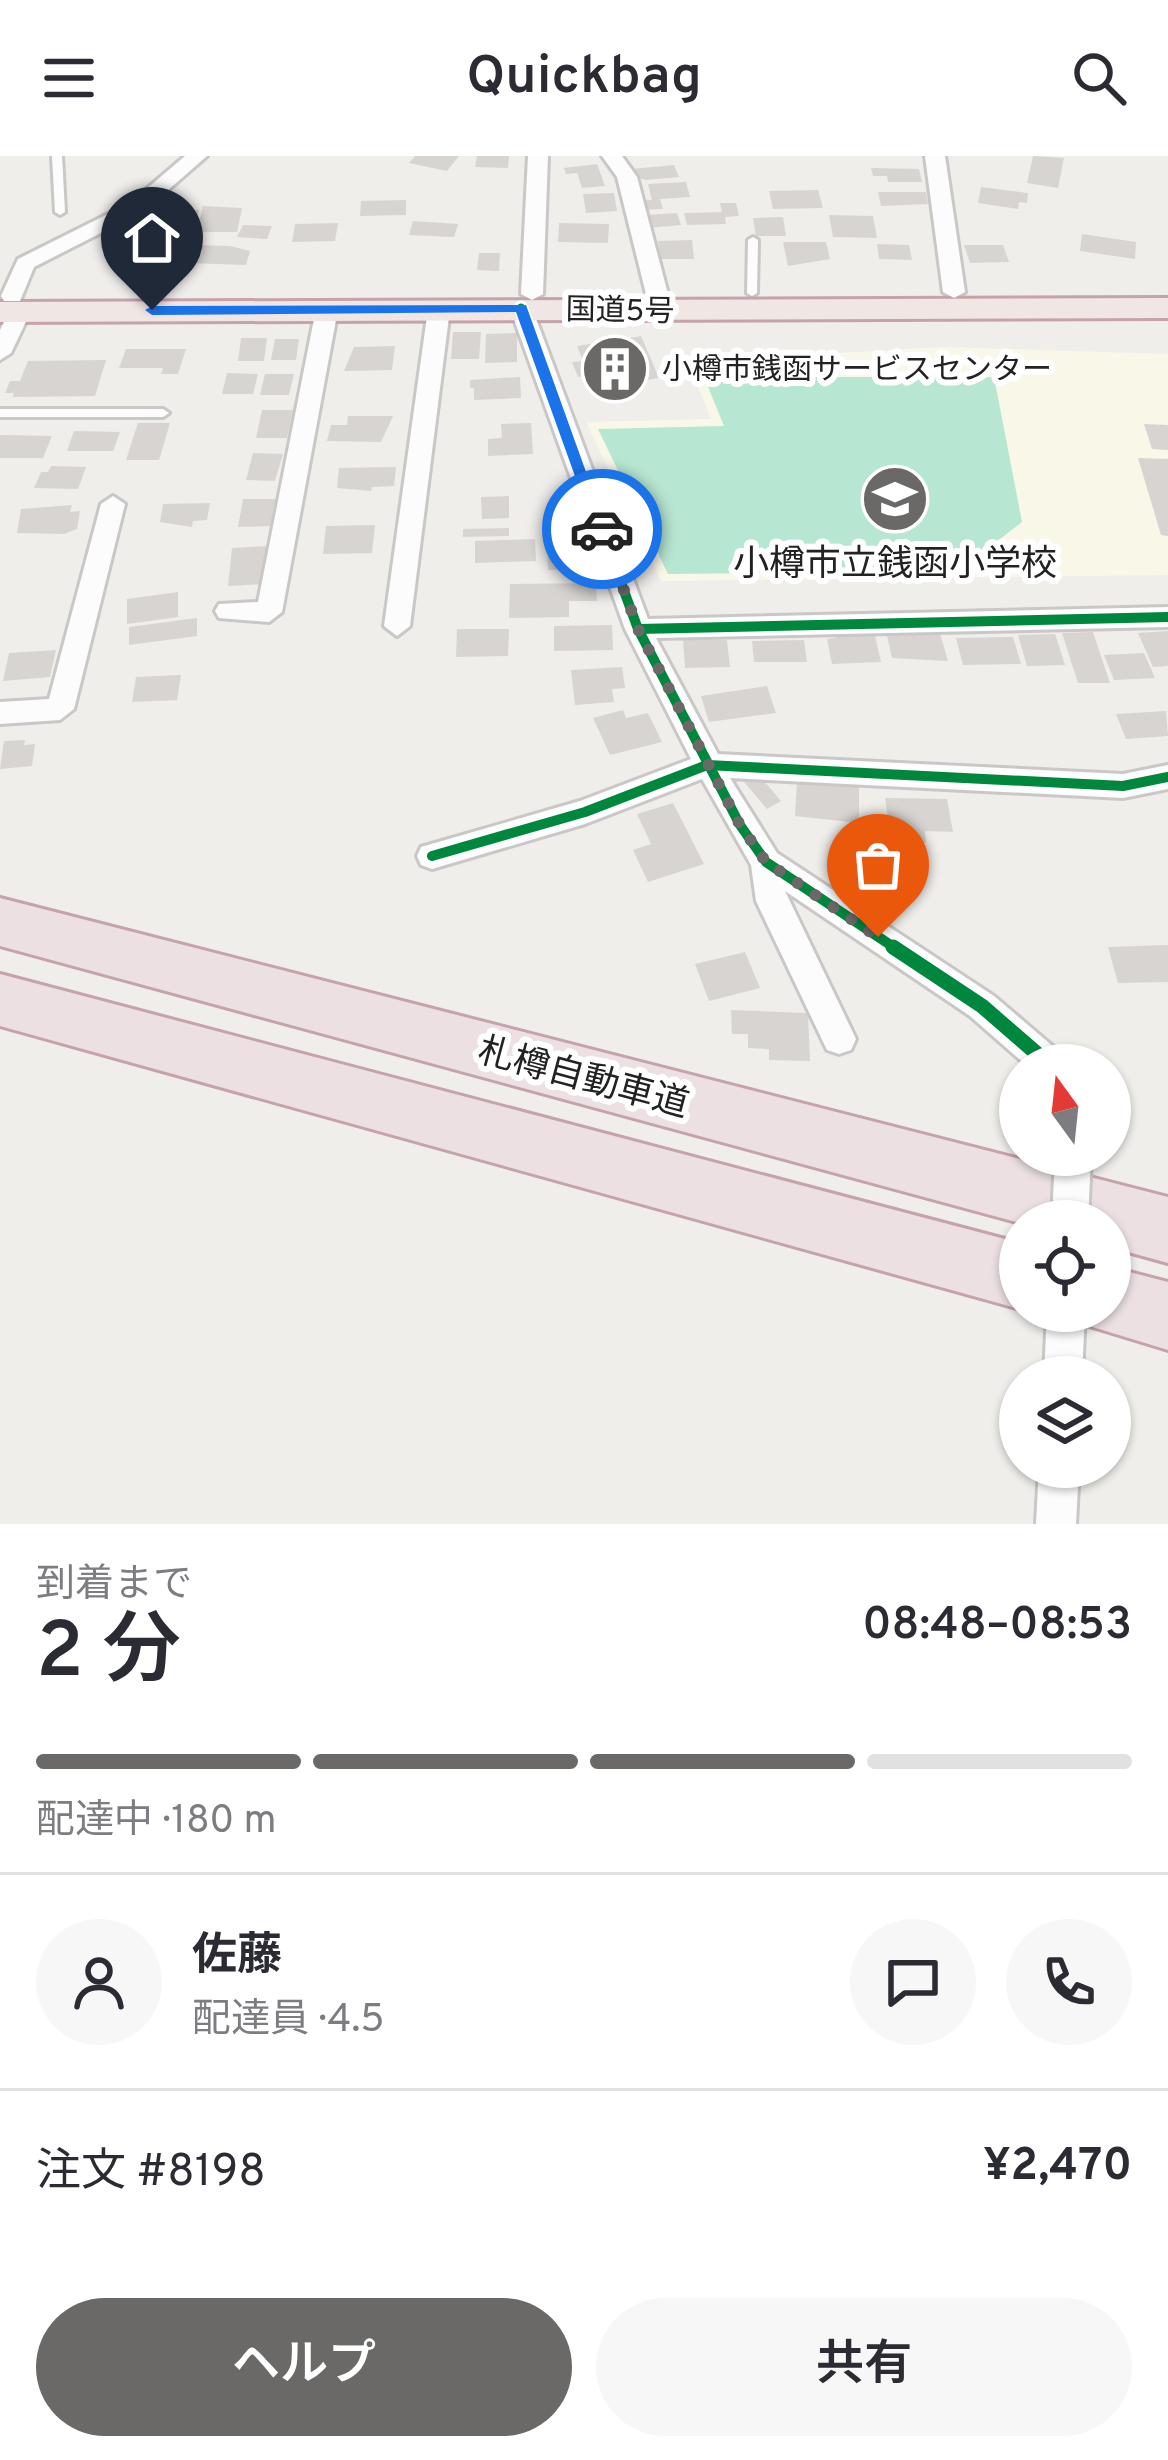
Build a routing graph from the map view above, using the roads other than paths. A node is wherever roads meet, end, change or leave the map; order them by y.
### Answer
1 (57, 156) edge
2 (197, 156) edge
3 (538, 156) edge
4 (612, 156) edge
5 (935, 156) edge
6 (60, 212) dead end
7 (753, 240) dead end
8 (1168, 291) edge
9 (954, 292) junction
10 (752, 293) junction
11 (657, 294) junction
12 (527, 301) junction
13 (8, 304) edge
14 (1168, 308) edge
15 (327, 309) junction
16 (439, 309) junction
17 (0, 353) edge
18 (0, 413) edge
19 (163, 413) dead end
20 (113, 504) dead end
21 (228, 611) dead end
22 (1168, 616) edge
23 (397, 626) dead end
24 (638, 629) junction
25 (0, 713) edge
26 (706, 765) junction
27 (1168, 778) edge
28 (432, 856) dead end
29 (766, 862) junction
30 (0, 922) edge
31 (0, 1000) edge
32 (839, 1039) dead end
33 (1026, 1044) edge
34 (1168, 1230) edge
35 (999, 1270) edge
36 (1131, 1306) edge
37 (1168, 1316) edge
38 (1058, 1488) edge
39 (1056, 1524) edge

1 - 6 lane
2 - 13 street
3 - 12 street
4 - 11 street
5 - 9 street
7 - 10 lane
8 - 9 highway, 国道5号
9 - 10 highway, 国道5号
10 - 11 highway, 国道5号
11 - 12 highway, 国道5号
12 - 13 highway, 国道5号
12 - 14 highway, 国道5号
12 - 16 highway, 国道5号
12 - 24 street
13 - 15 highway, 国道5号
13 - 17 street
15 - 16 highway, 国道5号
15 - 21 street
16 - 23 street
18 - 19 lane
20 - 25 street
22 - 24 street
24 - 26 street
26 - 27 street
26 - 28 street
26 - 29 street
29 - 32 street
29 - 33 street
30 - 34 highway, 札樽自動車道
31 - 35 highway
36 - 37 highway
38 - 39 street

